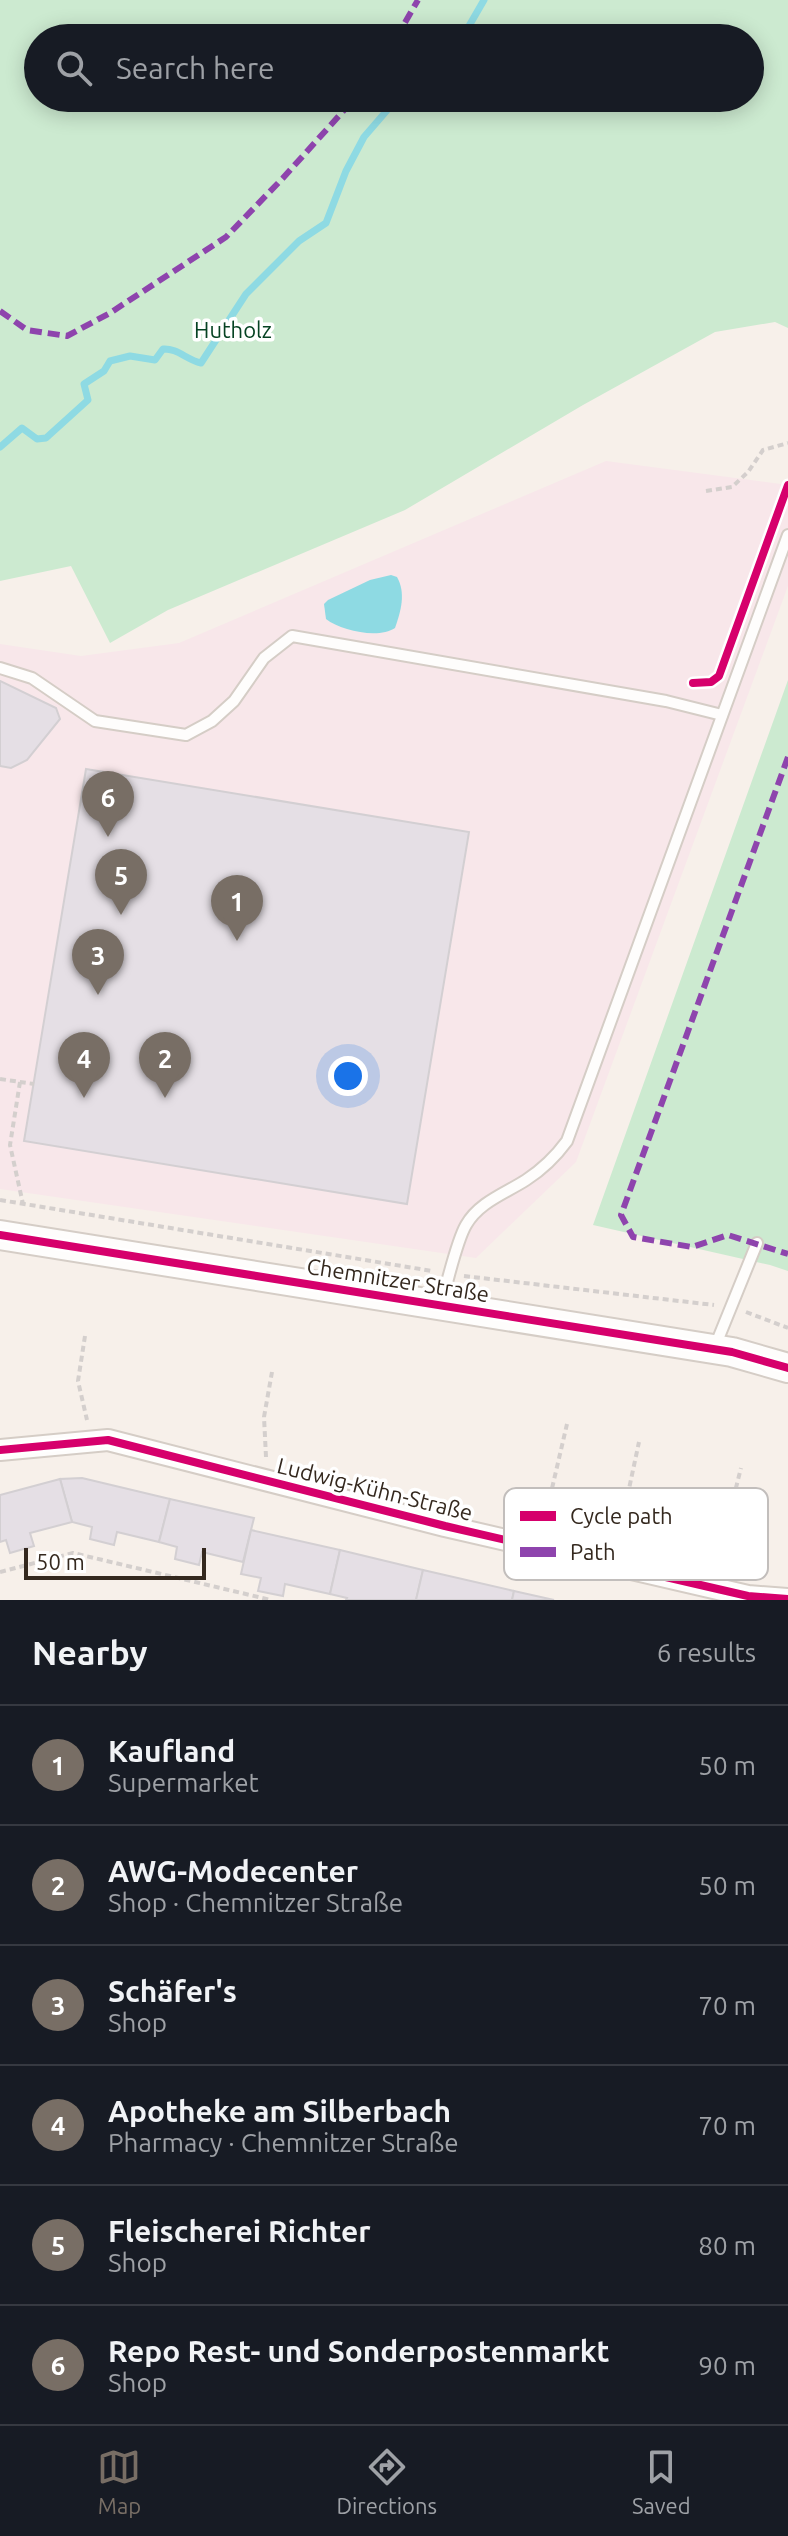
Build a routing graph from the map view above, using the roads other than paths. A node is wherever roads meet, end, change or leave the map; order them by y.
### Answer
1 (788, 535) edge
2 (0, 668) edge
3 (722, 715) junction
4 (0, 1235) edge
5 (757, 1243) dead end
6 (440, 1305) junction
7 (714, 1350) junction
8 (788, 1368) edge
9 (0, 1450) edge
10 (504, 1539) edge
11 (679, 1580) edge
12 (788, 1599) edge

1 - 3 lane
2 - 3 lane
3 - 6 lane
4 - 6 street, Chemnitzer Straße
5 - 7 lane
6 - 7 street, Chemnitzer Straße
7 - 8 street, Chemnitzer Straße
9 - 10 street, Ludwig-Kühn-Straße
11 - 12 street, Ludwig-Kühn-Straße

